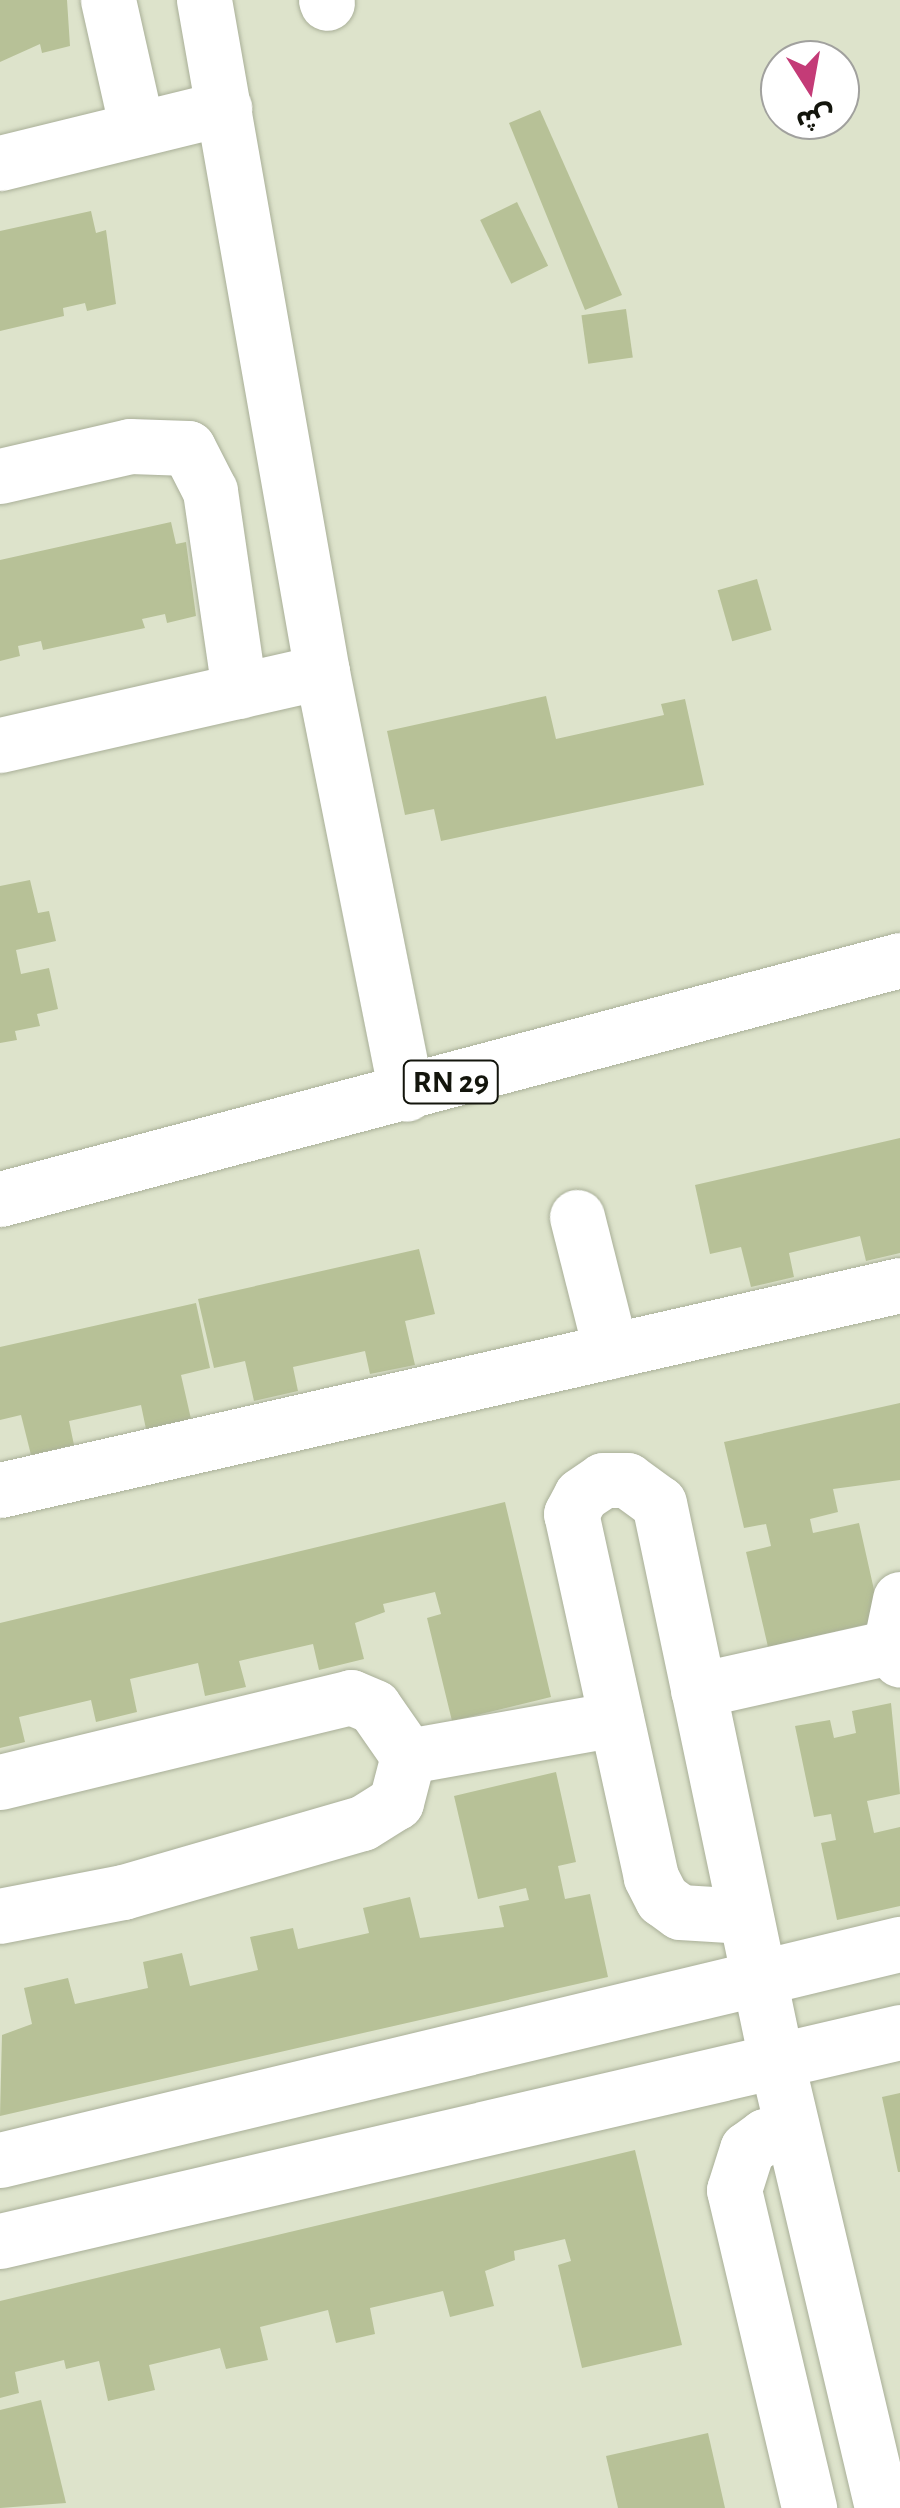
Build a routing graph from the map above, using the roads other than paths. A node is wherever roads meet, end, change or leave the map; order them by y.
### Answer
1 (108, 0) edge
2 (204, 0) edge
3 (224, 108) junction
4 (137, 130) junction
5 (0, 163) edge
6 (0, 476) edge
7 (322, 672) junction
8 (239, 691) junction
9 (0, 745) edge
10 (900, 960) edge
11 (406, 1094) junction
12 (0, 1199) edge
13 (577, 1218) dead end
14 (900, 1285) edge
15 (611, 1351) junction
16 (0, 1490) edge
17 (897, 1636) edge
18 (698, 1690) junction
19 (616, 1720) junction
20 (408, 1756) junction
21 (0, 1782) edge
22 (0, 1916) edge
23 (746, 1916) junction
24 (900, 1944) edge
25 (758, 1976) junction
26 (900, 2032) edge
27 (776, 2059) junction
28 (792, 2132) junction
29 (0, 2160) edge
30 (0, 2241) edge
31 (810, 2508) edge
32 (882, 2508) edge

1 - 4 street
2 - 3 street
3 - 4 street
3 - 7 street
4 - 5 street
6 - 8 street
7 - 8 street
7 - 11 street
8 - 9 street
10 - 11 street, RN 29
11 - 12 street, RN 29
13 - 15 street
14 - 15 street
15 - 16 street
17 - 18 street
18 - 19 street
18 - 23 street
19 - 20 street
19 - 23 street
20 - 21 street
20 - 22 street
23 - 25 street
24 - 25 street
25 - 27 street
25 - 29 street
26 - 27 street
27 - 28 street
27 - 30 street
28 - 31 street
28 - 32 street

